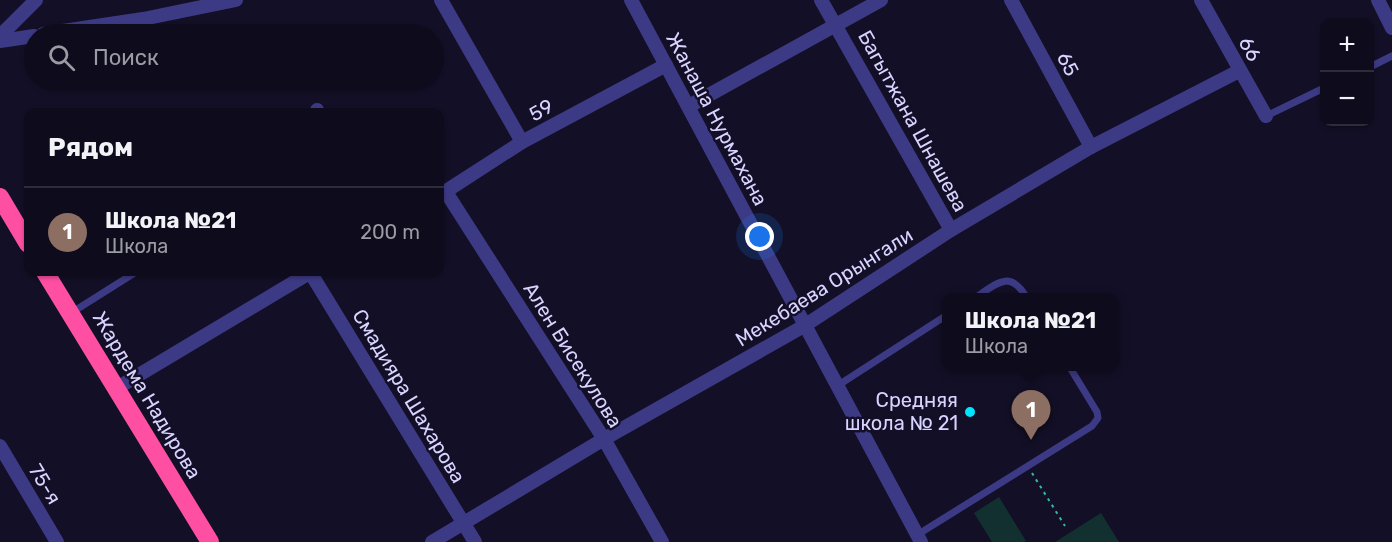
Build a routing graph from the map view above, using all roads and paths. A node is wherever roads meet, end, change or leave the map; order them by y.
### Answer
1 (36, 0) edge
2 (236, 0) edge
3 (441, 0) edge
4 (631, 0) edge
5 (821, 0) edge
6 (881, 0) edge
7 (1011, 0) edge
8 (1201, 0) edge
9 (1378, 0) edge
10 (110, 24) edge
11 (837, 25) junction
12 (1392, 28) edge
13 (0, 36) edge
14 (24, 37) edge
15 (0, 41) edge
16 (1392, 56) edge
17 (666, 65) junction
18 (1374, 65) edge
19 (1239, 71) junction
20 (1320, 90) edge
21 (689, 106) junction
22 (1266, 116) joint
23 (522, 142) junction
24 (1091, 147) junction
25 (444, 193) edge
26 (444, 196) edge
27 (0, 197) edge
28 (951, 230) junction
29 (24, 237) edge
30 (51, 276) edge
31 (130, 276) edge
32 (303, 276) edge
33 (312, 276) edge
34 (981, 293) edge
35 (1024, 293) edge
36 (71, 314) junction
37 (942, 318) edge
38 (804, 326) junction
39 (1072, 371) edge
40 (837, 386) junction
41 (117, 388) junction
42 (604, 439) junction
43 (0, 446) edge
44 (1027, 466) junction
45 (464, 523) junction
46 (1065, 526) dead end
47 (919, 539) edge
48 (57, 542) edge
49 (210, 542) edge
50 (432, 542) edge
51 (475, 542) edge
52 (662, 542) edge

1 - 13 street
2 - 10 street
3 - 23 street
4 - 17 street, Жанаша Нурмахана
5 - 11 street, Багытжана Шнашева
6 - 11 street
7 - 24 street, 65
8 - 19 street, 66
9 - 12 street
11 - 21 street
11 - 28 street, Багытжана Шнашева
14 - 15 street
16 - 18 lane
17 - 21 street, Жанаша Нурмахана
17 - 23 street, 59
19 - 22 street, 66
19 - 24 street, Мекебаева Орынгали
20 - 22 lane
21 - 38 street, Жанаша Нурмахана
23 - 25 street, 59
24 - 28 street, Мекебаева Орынгали
26 - 42 street, Ален Бисекулова
27 - 29 highway
28 - 38 street, Мекебаева Орынгали
30 - 36 highway, Жардема Надирова
31 - 36 lane
32 - 41 street
33 - 45 street, Смадияра Шахарова
34 - 35 lane
36 - 41 highway, Жардема Надирова
37 - 40 lane
38 - 40 street, Жанаша Нурмахана
38 - 42 street, Мекебаева Орынгали
39 - 44 lane
40 - 47 street, Жанаша Нурмахана
41 - 49 highway, Жардема Надирова
42 - 45 street, Мекебаева Орынгали
42 - 52 street, Ален Бисекулова
43 - 48 street, 75-я
44 - 46 path
44 - 47 lane
45 - 50 street, Мекебаева Орынгали
45 - 51 street, Смадияра Шахарова

